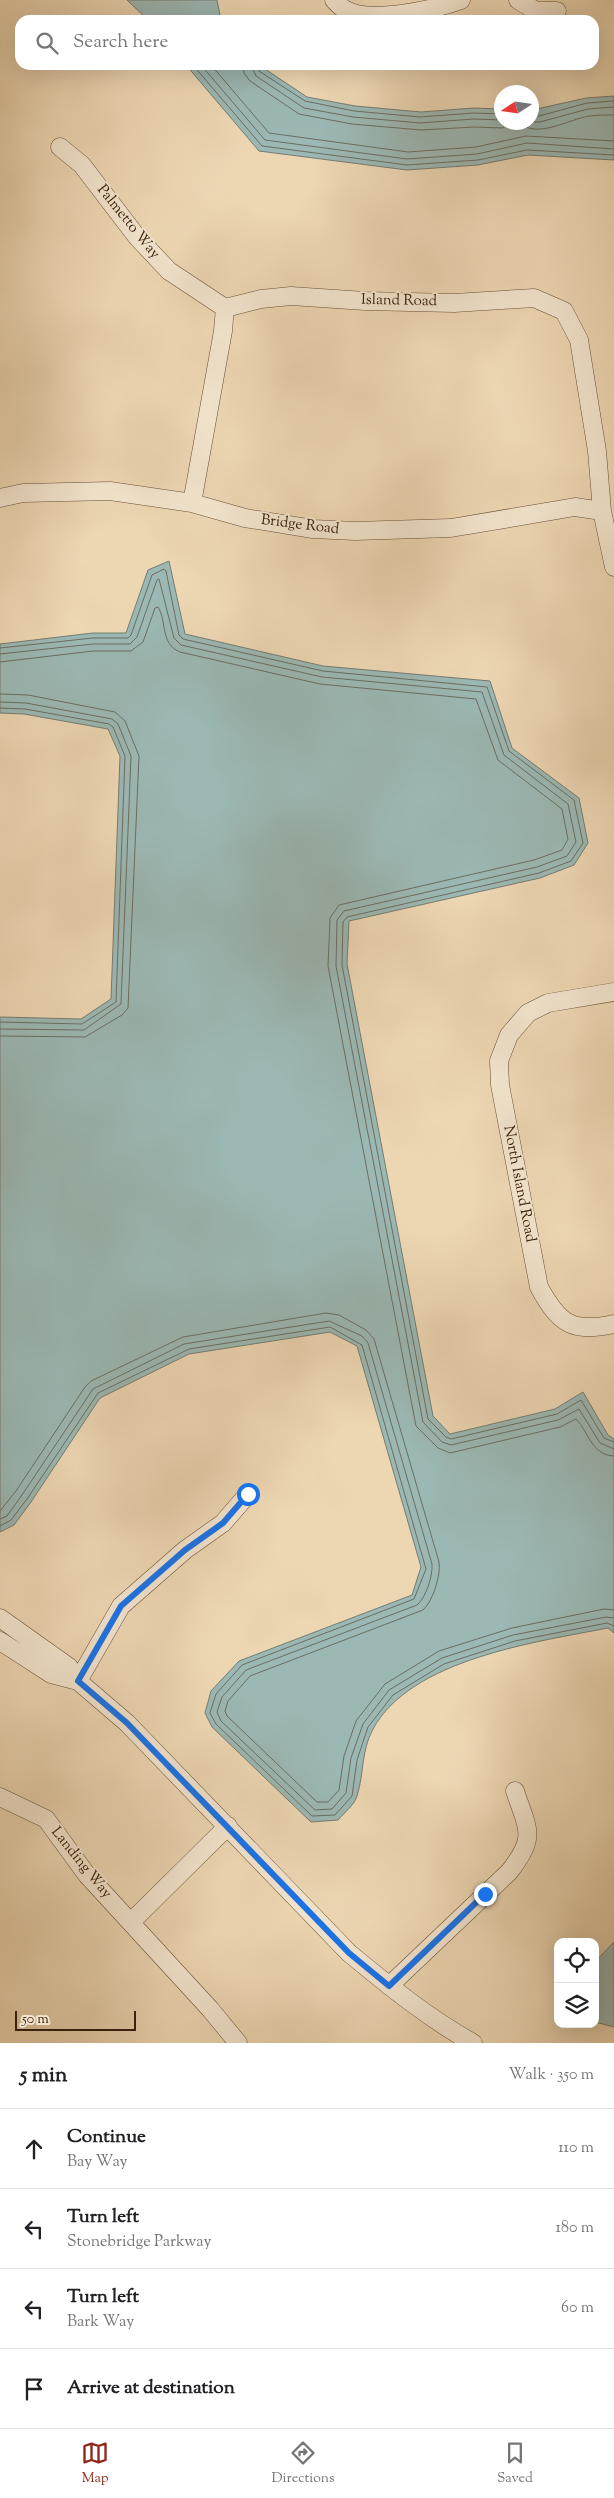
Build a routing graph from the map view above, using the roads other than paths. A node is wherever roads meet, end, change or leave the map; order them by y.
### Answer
1 (461, 0) edge
2 (518, 0) edge
3 (340, 5) edge
4 (557, 10) dead end
5 (373, 15) edge
6 (384, 15) edge
7 (60, 148) dead end
8 (225, 308) junction
9 (0, 498) edge
10 (192, 503) junction
11 (602, 511) junction
12 (614, 567) edge
13 (614, 992) edge
14 (614, 1324) edge
15 (248, 1494) dead end
16 (0, 1618) edge
17 (0, 1641) edge
18 (78, 1681) junction
19 (515, 1791) dead end
20 (0, 1797) edge
21 (228, 1826) junction
22 (131, 1922) junction
23 (389, 1986) junction
24 (238, 2043) edge
25 (473, 2043) edge

1 - 6 street
2 - 4 street
3 - 5 street
7 - 8 street, Palmetto Way
8 - 10 street
8 - 11 street, Island Road
9 - 10 street, Bridge Road
10 - 11 street, Bridge Road
11 - 12 street, Island Road
13 - 14 street, North Island Road
15 - 18 street
16 - 18 street
17 - 18 street
18 - 21 street
19 - 23 street
20 - 22 street, Landing Way
21 - 22 street
21 - 23 street
22 - 24 street, Landing Way
23 - 25 street

